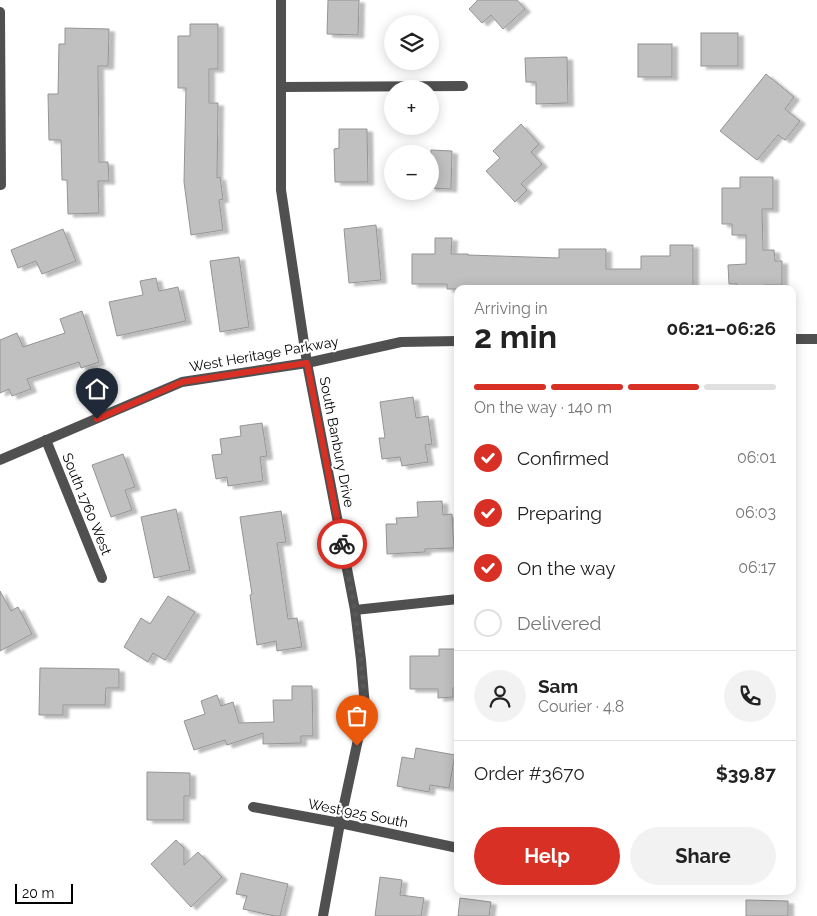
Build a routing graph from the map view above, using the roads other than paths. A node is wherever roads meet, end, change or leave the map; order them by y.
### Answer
1 (281, 0) edge
2 (0, 12) edge
3 (462, 86) dead end
4 (281, 87) junction
5 (0, 185) edge
6 (796, 339) edge
7 (817, 339) edge
8 (454, 342) edge
9 (307, 363) junction
10 (46, 440) junction
11 (0, 460) edge
12 (102, 578) dead end
13 (454, 599) edge
14 (355, 610) junction
15 (253, 807) dead end
16 (340, 823) junction
17 (454, 847) edge
18 (323, 916) edge

1 - 4 street, South Banbury Drive
2 - 5 street
3 - 4 street
4 - 9 street, South Banbury Drive
6 - 7 street
8 - 9 street, West Heritage Parkway
9 - 10 street, West Heritage Parkway
9 - 14 street, South Banbury Drive
10 - 11 street, West Heritage Parkway
10 - 12 street, South 1760 West
13 - 14 street
14 - 16 street, South Banbury Drive
15 - 16 street, West 925 South
16 - 17 street, West 925 South
16 - 18 street, South Banbury Drive

